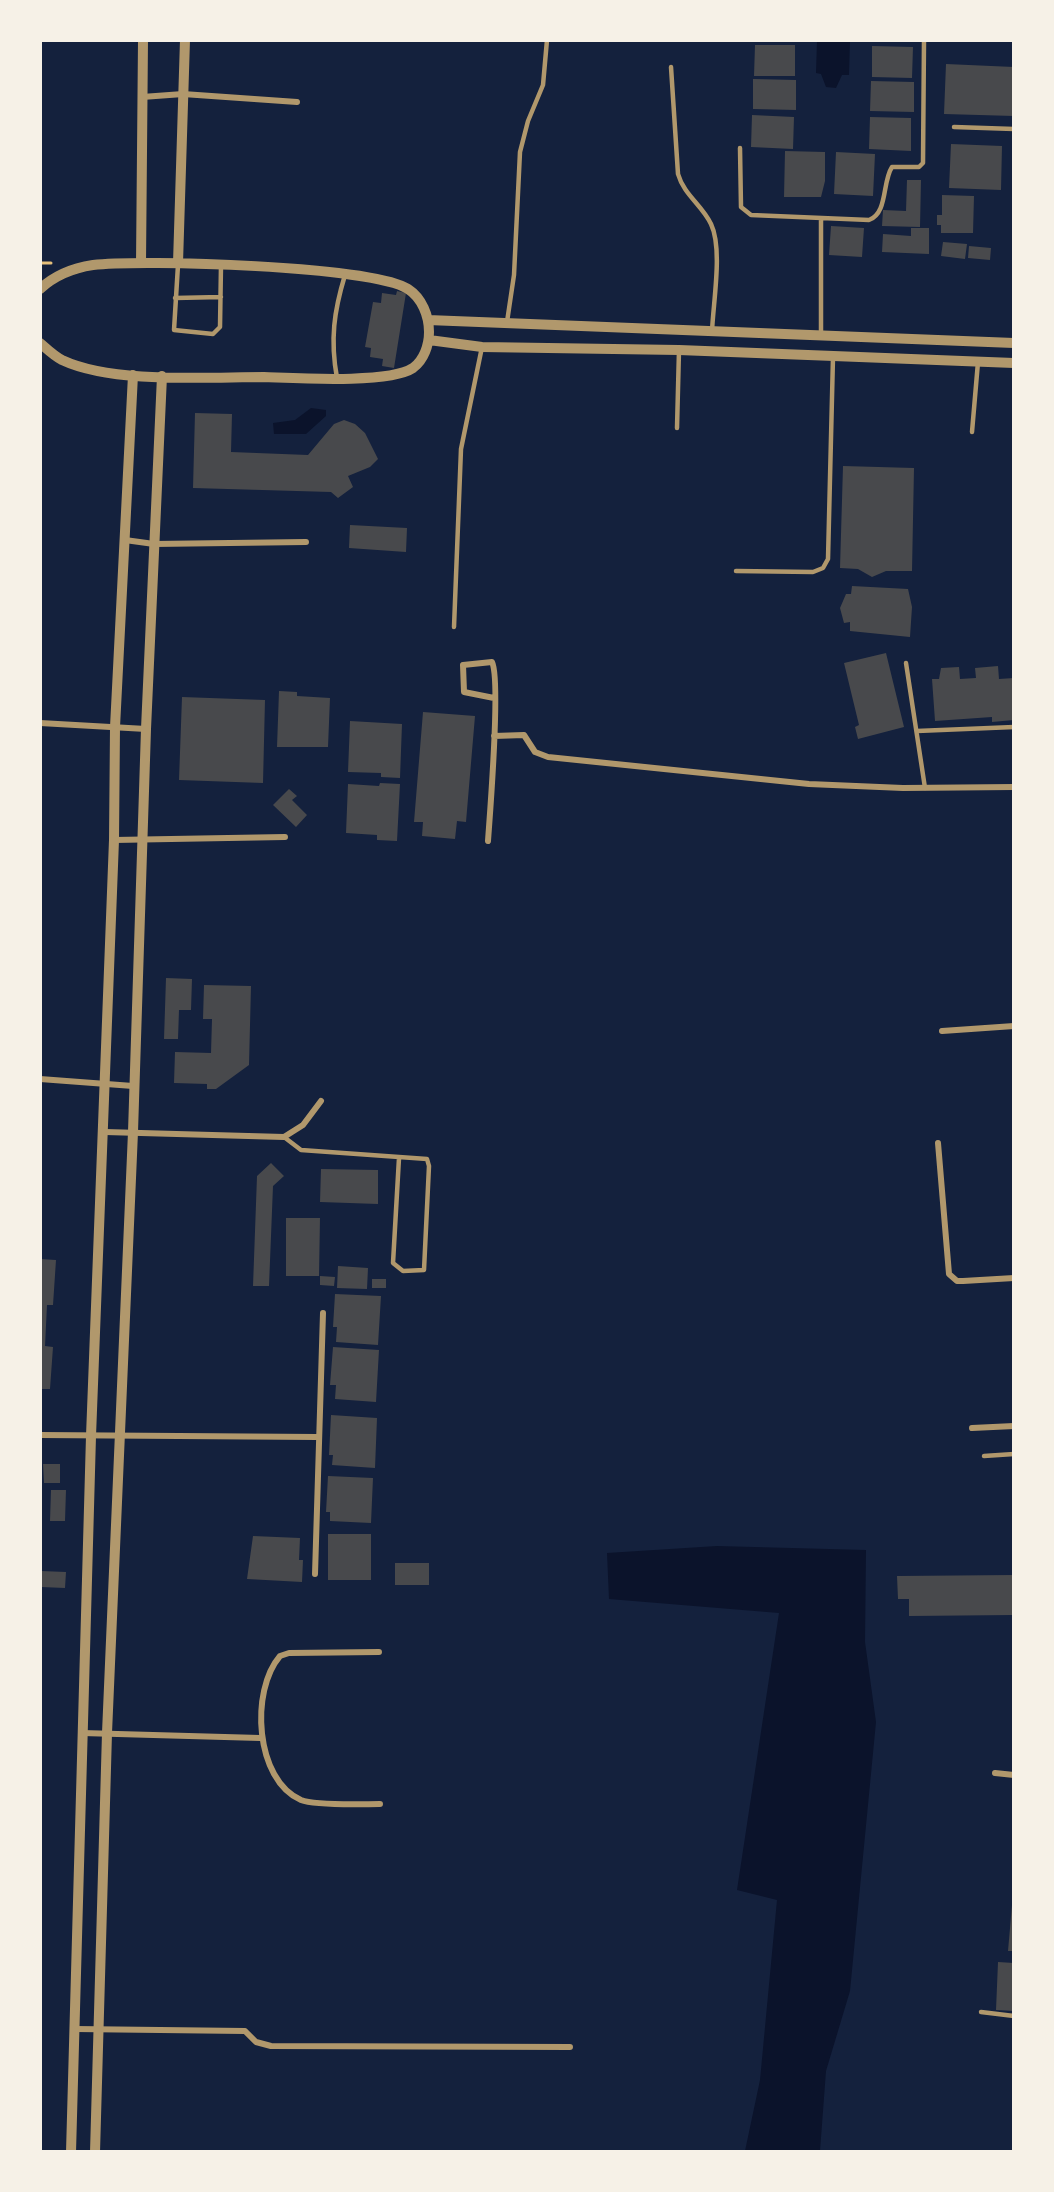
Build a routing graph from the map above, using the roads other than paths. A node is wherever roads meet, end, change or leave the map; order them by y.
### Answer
1 (143, 40) edge
2 (185, 40) edge
3 (547, 40) edge
4 (924, 40) edge
5 (671, 67) dead end
6 (183, 94) junction
7 (140, 97) junction
8 (297, 102) dead end
9 (954, 127) dead end
10 (1014, 129) edge
11 (740, 148) dead end
12 (821, 218) junction
13 (141, 263) junction
14 (178, 264) junction
15 (221, 266) junction
16 (345, 274) junction
17 (40, 289) edge
18 (221, 297) junction
19 (175, 298) junction
20 (428, 320) junction
21 (507, 325) junction
22 (712, 332) junction
23 (821, 334) junction
24 (429, 340) junction
25 (40, 343) edge
26 (1014, 343) edge
27 (482, 347) junction
28 (679, 350) junction
29 (833, 356) junction
30 (978, 362) junction
31 (1014, 363) edge
32 (133, 375) junction
33 (162, 376) junction
34 (337, 378) junction
35 (677, 428) dead end
36 (972, 432) dead end
37 (125, 540) junction
38 (306, 542) dead end
39 (154, 543) junction
40 (736, 571) dead end
41 (454, 627) dead end
42 (906, 663) dead end
43 (495, 698) junction
44 (40, 723) edge
45 (115, 727) junction
46 (1014, 727) edge
47 (146, 729) junction
48 (917, 731) junction
49 (494, 736) junction
50 (1014, 787) edge
51 (925, 788) junction
52 (285, 837) dead end
53 (143, 839) junction
54 (114, 840) junction
55 (488, 841) dead end
56 (1014, 1026) edge
57 (942, 1031) dead end
58 (40, 1079) edge
59 (105, 1084) junction
60 (133, 1086) junction
61 (321, 1101) dead end
62 (105, 1132) junction
63 (133, 1132) junction
64 (284, 1137) junction
65 (938, 1143) dead end
66 (399, 1158) junction
67 (1014, 1278) edge
68 (323, 1313) dead end
69 (1014, 1426) edge
70 (972, 1428) dead end
71 (40, 1435) edge
72 (92, 1436) junction
73 (120, 1436) junction
74 (317, 1437) junction
75 (1014, 1454) edge
76 (984, 1456) dead end
77 (315, 1574) dead end
78 (379, 1652) dead end
79 (82, 1733) junction
80 (107, 1733) junction
81 (260, 1738) junction
82 (995, 1773) dead end
83 (1014, 1775) edge
84 (380, 1804) dead end
85 (981, 2012) dead end
86 (1014, 2016) edge
87 (75, 2029) junction
88 (99, 2031) junction
89 (570, 2047) dead end
90 (71, 2151) edge
91 (94, 2151) edge

1 - 7 street
2 - 6 street
3 - 21 lane
4 - 12 lane
5 - 22 lane
6 - 7 street
6 - 8 street
6 - 14 street
7 - 13 street
9 - 10 lane
11 - 12 lane
12 - 23 lane
13 - 14 street
13 - 17 street
14 - 15 street
14 - 19 lane
15 - 16 street
15 - 18 lane
16 - 20 street
16 - 34 lane
18 - 19 lane
18 - 19 lane
20 - 21 street
20 - 24 street
21 - 22 street
22 - 23 street
23 - 26 street
24 - 27 street
24 - 34 street
25 - 32 street
27 - 28 street
27 - 41 lane
28 - 29 street
28 - 35 lane
29 - 30 street
29 - 40 lane
30 - 31 street
30 - 36 lane
32 - 33 street
32 - 37 street
33 - 34 street
33 - 39 street
37 - 39 street
37 - 45 street
38 - 39 street
39 - 47 street
42 - 48 lane
43 - 43 street
43 - 49 street
44 - 45 street
45 - 47 street
45 - 54 street
46 - 48 lane
47 - 53 street
48 - 51 lane
49 - 51 street
49 - 55 street
50 - 51 street
52 - 53 street
53 - 54 street
53 - 60 street
54 - 59 street
56 - 57 street
58 - 59 street
59 - 60 street
59 - 62 street
60 - 63 street
61 - 64 street
62 - 63 street
62 - 72 street
63 - 64 street
63 - 73 street
64 - 66 lane
65 - 67 street
66 - 66 lane
68 - 74 street
69 - 70 street
71 - 72 street
72 - 73 street
72 - 79 street
73 - 74 street
73 - 80 street
74 - 77 street
75 - 76 lane
78 - 81 street
79 - 80 street
79 - 87 street
80 - 81 street
80 - 88 street
81 - 84 street
82 - 83 street
85 - 86 lane
87 - 88 street
87 - 90 street
88 - 89 street
88 - 91 street

